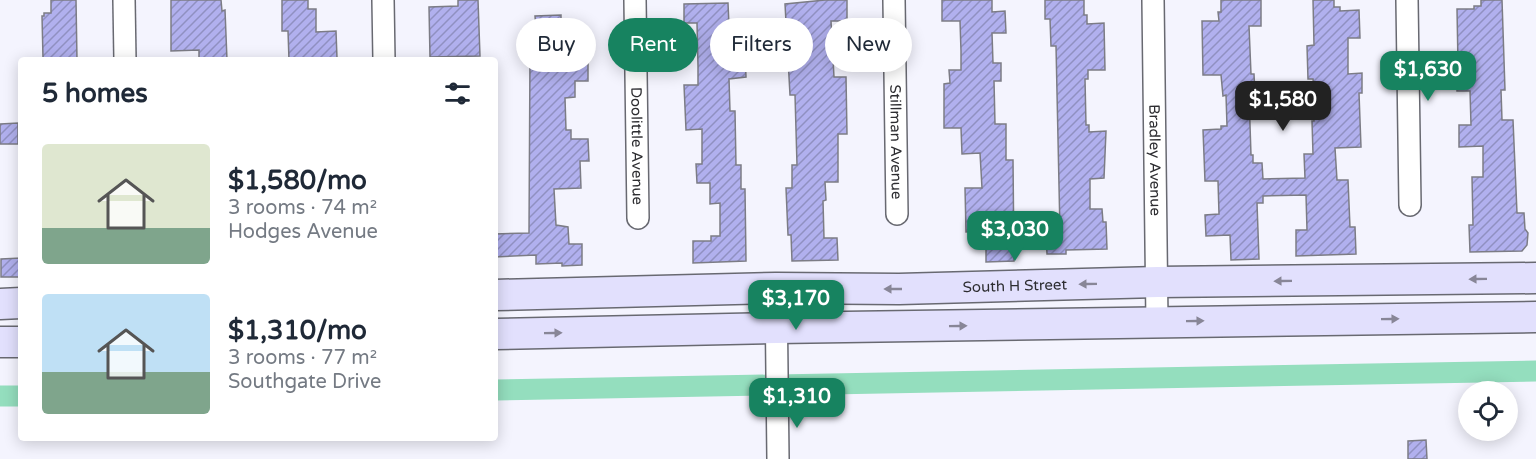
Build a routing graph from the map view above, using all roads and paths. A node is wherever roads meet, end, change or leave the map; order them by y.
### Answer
1 (124, 0) edge
2 (383, 0) edge
3 (635, 0) edge
4 (894, 0) edge
5 (1153, 0) edge
6 (1407, 0) edge
7 (125, 57) edge
8 (384, 57) edge
9 (1410, 205) dead end
10 (897, 214) dead end
11 (638, 218) dead end
12 (1536, 278) edge
13 (1158, 282) junction
14 (776, 288) junction
15 (498, 296) edge
16 (18, 303) edge
17 (0, 304) edge
18 (1536, 317) edge
19 (1157, 322) junction
20 (776, 328) junction
21 (498, 334) edge
22 (0, 342) edge
23 (18, 342) edge
24 (778, 459) edge

1 - 7 street
2 - 8 street
3 - 11 street, Doolittle Avenue
4 - 10 street, Stillman Avenue
5 - 13 street, Bradley Avenue
6 - 9 street
12 -> 13 street, South H Street
13 -> 14 street, South H Street
13 - 19 street, Bradley Avenue
14 - 15 street, South H Street
14 - 20 street
16 - 17 street
19 -> 18 street
20 -> 19 street
21 -> 20 street
20 - 24 street
22 - 23 street

